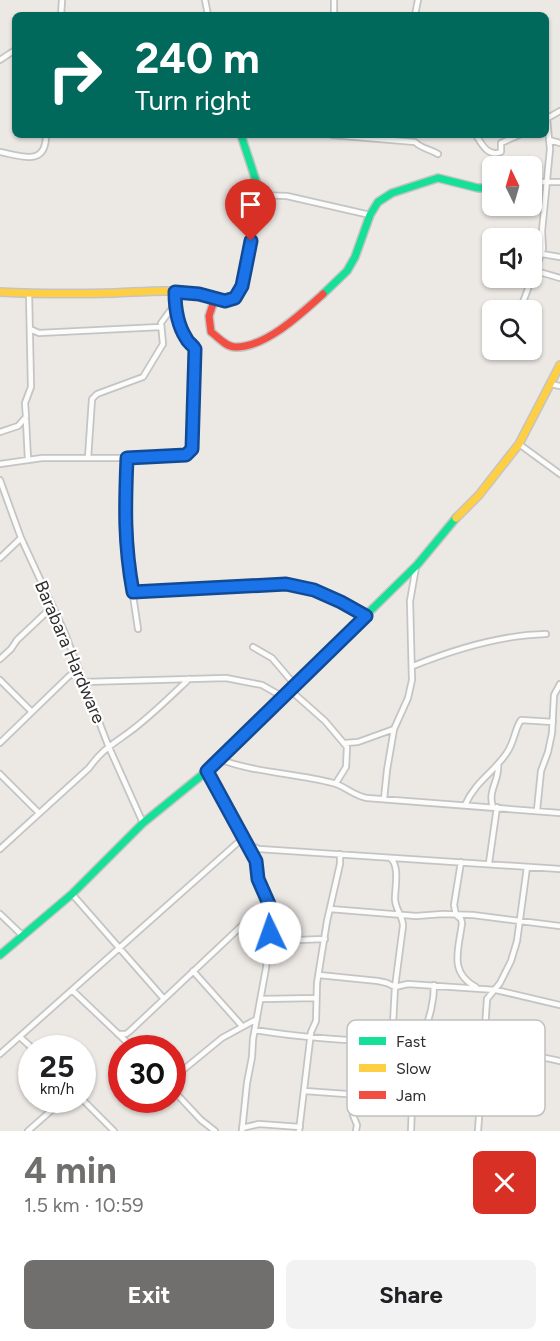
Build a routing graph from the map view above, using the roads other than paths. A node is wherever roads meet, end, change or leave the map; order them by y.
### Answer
1 (46, 138) edge
2 (242, 138) edge
3 (368, 138) edge
4 (478, 138) edge
5 (512, 138) edge
6 (549, 140) joint
7 (560, 143) edge
8 (0, 152) edge
9 (438, 154) dead end
10 (542, 182) edge
11 (546, 182) junction
12 (560, 182) edge
13 (482, 188) edge
14 (258, 195) junction
15 (370, 215) junction
16 (543, 254) joint
17 (560, 257) edge
18 (542, 273) edge
19 (560, 278) edge
20 (0, 292) edge
21 (175, 292) junction
22 (29, 294) junction
23 (215, 298) junction
24 (175, 304) junction
25 (160, 327) junction
26 (30, 329) junction
27 (560, 365) edge
28 (551, 384) junction
29 (560, 386) edge
30 (26, 417) junction
31 (0, 432) edge
32 (519, 444) junction
33 (88, 458) junction
34 (127, 458) junction
35 (28, 460) junction
36 (0, 464) edge
37 (560, 474) edge
38 (0, 480) edge
39 (21, 538) junction
40 (0, 558) edge
41 (417, 565) junction
42 (133, 592) junction
43 (52, 607) junction
44 (366, 616) junction
45 (138, 629) dead end
46 (546, 634) dead end
47 (253, 647) dead end
48 (0, 659) edge
49 (412, 666) junction
50 (80, 672) junction
51 (189, 679) junction
52 (0, 680) edge
53 (84, 682) junction
54 (560, 684) edge
55 (293, 687) junction
56 (283, 697) junction
57 (32, 712) junction
58 (553, 722) junction
59 (394, 729) junction
60 (0, 743) edge
61 (345, 743) junction
62 (108, 745) junction
63 (219, 759) junction
64 (498, 763) junction
65 (207, 771) junction
66 (0, 774) edge
67 (336, 783) junction
68 (384, 800) junction
69 (465, 805) junction
70 (495, 807) junction
71 (537, 810) junction
72 (39, 813) junction
73 (560, 813) edge
74 (143, 823) junction
75 (245, 840) junction
76 (0, 849) edge
77 (340, 854) junction
78 (388, 856) junction
79 (461, 862) junction
80 (489, 863) junction
81 (527, 867) junction
82 (560, 869) edge
83 (72, 894) junction
84 (330, 909) junction
85 (269, 912) junction
86 (0, 914) edge
87 (401, 914) junction
88 (456, 915) junction
89 (520, 921) junction
90 (560, 926) edge
91 (22, 935) junction
92 (325, 939) junction
93 (269, 941) junction
94 (119, 947) junction
95 (0, 955) edge
96 (193, 971) junction
97 (319, 975) junction
98 (434, 985) junction
99 (395, 987) junction
100 (479, 988) junction
101 (72, 990) junction
102 (496, 990) junction
103 (316, 998) junction
104 (164, 999) junction
105 (261, 999) junction
106 (560, 1005) edge
107 (257, 1019) junction
108 (393, 1020) edge
109 (429, 1020) edge
110 (486, 1020) edge
111 (242, 1026) junction
112 (255, 1030) junction
113 (130, 1031) junction
114 (118, 1034) joint
115 (22, 1035) edge
116 (129, 1035) edge
117 (310, 1037) junction
118 (18, 1039) edge
119 (347, 1039) edge
120 (0, 1054) edge
121 (545, 1059) edge
122 (560, 1062) edge
123 (186, 1067) edge
124 (305, 1091) junction
125 (347, 1094) edge
126 (186, 1104) edge
127 (48, 1113) edge
128 (96, 1113) edge
129 (353, 1116) edge
130 (412, 1116) edge
131 (479, 1116) edge
132 (300, 1129) edge
133 (242, 1130) edge
134 (28, 1131) edge
135 (114, 1131) edge
136 (215, 1131) edge
137 (356, 1131) edge
138 (411, 1131) edge
139 (478, 1131) edge

1 - 8 street
2 - 14 street
3 - 9 street
4 - 5 street
6 - 7 street
6 - 11 street
10 - 11 street
11 - 12 street
11 - 16 street
13 - 15 street
14 - 15 street
14 - 23 street
15 - 23 street
16 - 17 street
18 - 19 street
20 - 22 street
21 - 22 street
21 - 23 street
21 - 24 street
22 - 26 street
24 - 25 street
24 - 34 street
25 - 26 street
25 - 33 street
26 - 30 street
27 - 28 street
28 - 29 street
28 - 32 street
30 - 31 street
30 - 35 street
32 - 37 street
32 - 41 street
33 - 34 street
33 - 35 street
34 - 42 street
35 - 36 street
38 - 39 street, Barabara Hardware
39 - 40 street
39 - 43 street, Barabara Hardware
41 - 44 street
41 - 49 street
42 - 44 street
42 - 45 street
43 - 48 street
43 - 50 street, Barabara Hardware
44 - 55 street
46 - 49 street
47 - 55 street
49 - 59 street
50 - 53 street, Barabara Hardware
50 - 57 street
51 - 53 street
51 - 56 street
51 - 62 street
52 - 57 street
53 - 62 street, Barabara Hardware
54 - 58 street
55 - 56 street
55 - 61 street
56 - 63 street
57 - 60 street
58 - 64 street
58 - 71 street
59 - 61 street
59 - 68 street
61 - 67 street
62 - 72 street
62 - 74 street, Barabara Hardware
63 - 65 street
63 - 67 street
64 - 69 street
64 - 70 street
65 - 74 street
65 - 75 street
66 - 72 street
67 - 68 street
68 - 69 street
69 - 70 street
70 - 71 street
70 - 80 street
71 - 73 street
72 - 76 street
74 - 83 street
75 - 77 street
75 - 85 street
75 - 94 street
77 - 78 street
77 - 84 street
78 - 79 street
78 - 87 street
79 - 80 street
79 - 88 street
80 - 81 street
81 - 82 street
81 - 89 street
83 - 91 street
83 - 94 street
84 - 87 street
84 - 92 street
85 - 93 street
85 - 96 street
86 - 91 street
87 - 88 street
87 - 99 street
88 - 89 street
88 - 100 street
89 - 90 street
89 - 102 street
91 - 95 street
92 - 93 street
92 - 97 street
93 - 105 street
94 - 101 street
94 - 104 street
96 - 104 street
96 - 111 street
97 - 99 street
97 - 103 street
98 - 99 street
98 - 100 street
98 - 109 street
99 - 108 street
100 - 102 street
101 - 114 street
101 - 115 street
102 - 106 street
102 - 110 street
103 - 105 street
103 - 117 street
104 - 113 street
105 - 107 street
107 - 111 street
107 - 112 street
111 - 123 street
112 - 117 street
112 - 133 street
113 - 114 street
113 - 116 street
117 - 119 street
117 - 124 street
118 - 120 street
121 - 122 street
124 - 125 street
124 - 132 street
126 - 136 street
127 - 134 street
128 - 135 street
129 - 137 street
130 - 138 street
131 - 139 street
132 - 133 street

